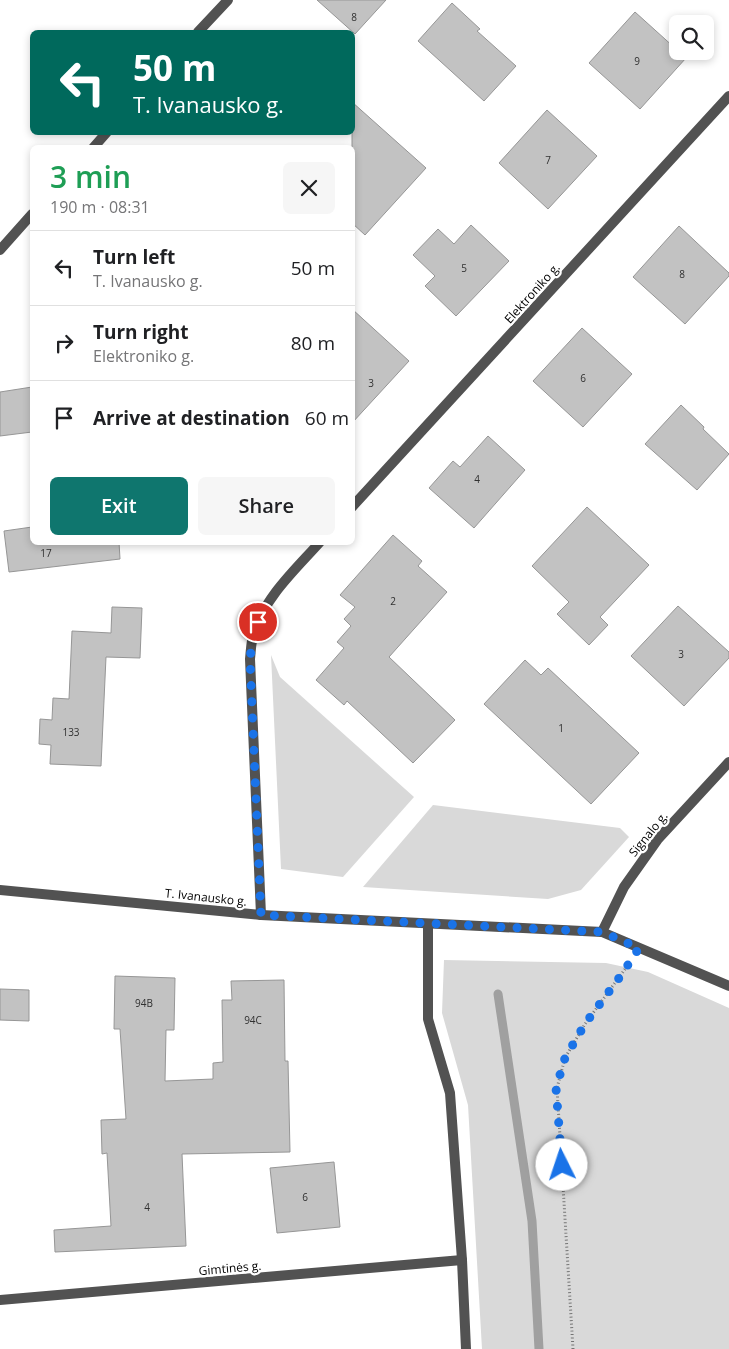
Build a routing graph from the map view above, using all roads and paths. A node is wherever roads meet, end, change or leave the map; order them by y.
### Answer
1 (228, 0) edge
2 (200, 30) edge
3 (729, 96) edge
4 (105, 135) edge
5 (96, 145) edge
6 (30, 216) edge
7 (0, 250) edge
8 (355, 504) edge
9 (317, 545) edge
10 (729, 762) edge
11 (0, 890) edge
12 (261, 915) junction
13 (428, 924) junction
14 (602, 932) junction
15 (639, 948) junction
16 (729, 986) edge
17 (462, 1260) junction
18 (0, 1300) edge
19 (466, 1349) edge
20 (573, 1349) edge

1 - 2 street
3 - 8 street, Elektroniko g.
4 - 5 street
6 - 7 street
9 - 12 street
10 - 14 street, Signalo g.
11 - 12 street, T. Ivanausko g.
12 - 13 street, T. Ivanausko g.
13 - 14 street, T. Ivanausko g.
13 - 17 street
14 - 15 street, T. Ivanausko g.
15 - 16 street, T. Ivanausko g.
15 - 20 path
17 - 18 street, Gimtinės g.
17 - 19 street

